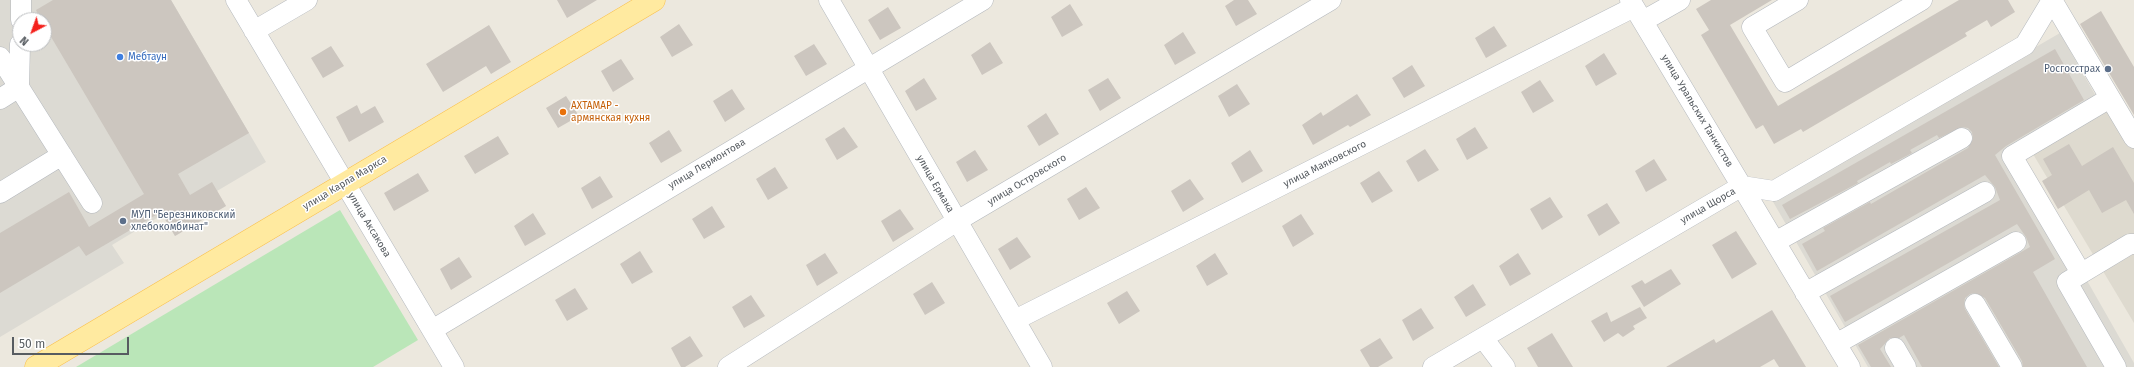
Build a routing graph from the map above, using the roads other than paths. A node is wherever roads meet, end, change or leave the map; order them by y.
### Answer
1 (21, 0) edge
2 (236, 0) edge
3 (307, 0) edge
4 (654, 0) edge
5 (829, 0) edge
6 (983, 0) edge
7 (1331, 0) edge
8 (1680, 0) edge
9 (1798, 0) edge
10 (1922, 0) edge
11 (2052, 0) edge
12 (1636, 9) edge
13 (21, 12) edge
14 (254, 31) junction
15 (20, 52) edge
16 (0, 57) edge
17 (868, 68) junction
18 (19, 87) junction
19 (2110, 98) junction
20 (0, 99) edge
21 (1962, 138) dead end
22 (2134, 138) edge
23 (62, 155) junction
24 (344, 183) junction
25 (1742, 186) junction
26 (1986, 192) dead end
27 (0, 193) edge
28 (92, 203) dead end
29 (957, 222) junction
30 (1775, 242) junction
31 (2016, 242) dead end
32 (2134, 244) edge
33 (2081, 273) junction
34 (1806, 293) junction
35 (1975, 304) dead end
36 (1015, 320) junction
37 (432, 330) junction
38 (1483, 338) junction
39 (1836, 344) junction
40 (1895, 348) dead end
41 (36, 367) edge
42 (454, 367) edge
43 (728, 367) edge
44 (1042, 367) edge
45 (1433, 367) edge
46 (1505, 367) edge
47 (1850, 367) edge
48 (1906, 367) edge
49 (2012, 367) edge
50 (2116, 367) edge

1 - 13 street
2 - 14 street, улица Аксакова
3 - 14 street
4 - 24 main road, улица Карла Маркса
5 - 17 street, улица Ермака
6 - 17 street, улица Лермонтова
7 - 29 street, улица Островского
8 - 12 street, улица Маяковского
9 - 10 street
11 - 19 street
11 - 25 street, улица Щорса
12 - 25 street, улица Уральских Танкистов
12 - 36 street, улица Маяковского
14 - 24 street, улица Аксакова
15 - 18 street
16 - 18 street
17 - 29 street, улица Ермака
17 - 37 street, улица Лермонтова
18 - 20 street
18 - 23 street
19 - 22 street
19 - 33 street
21 - 30 street
23 - 27 street
23 - 28 street
24 - 37 street, улица Аксакова
24 - 41 main road, улица Карла Маркса
25 - 30 street, улица Уральских Танкистов
25 - 38 street, улица Щорса
26 - 34 street
29 - 36 street, улица Ермака
29 - 43 street, улица Островского
30 - 34 street, улица Уральских Танкистов
31 - 39 street
32 - 33 street
33 - 50 street
34 - 39 street, улица Уральских Танкистов
35 - 49 street
36 - 44 street, улица Ермака
37 - 42 street, улица Аксакова
38 - 45 street, улица Щорса
38 - 46 street
39 - 47 street, улица Уральских Танкистов
40 - 48 street

